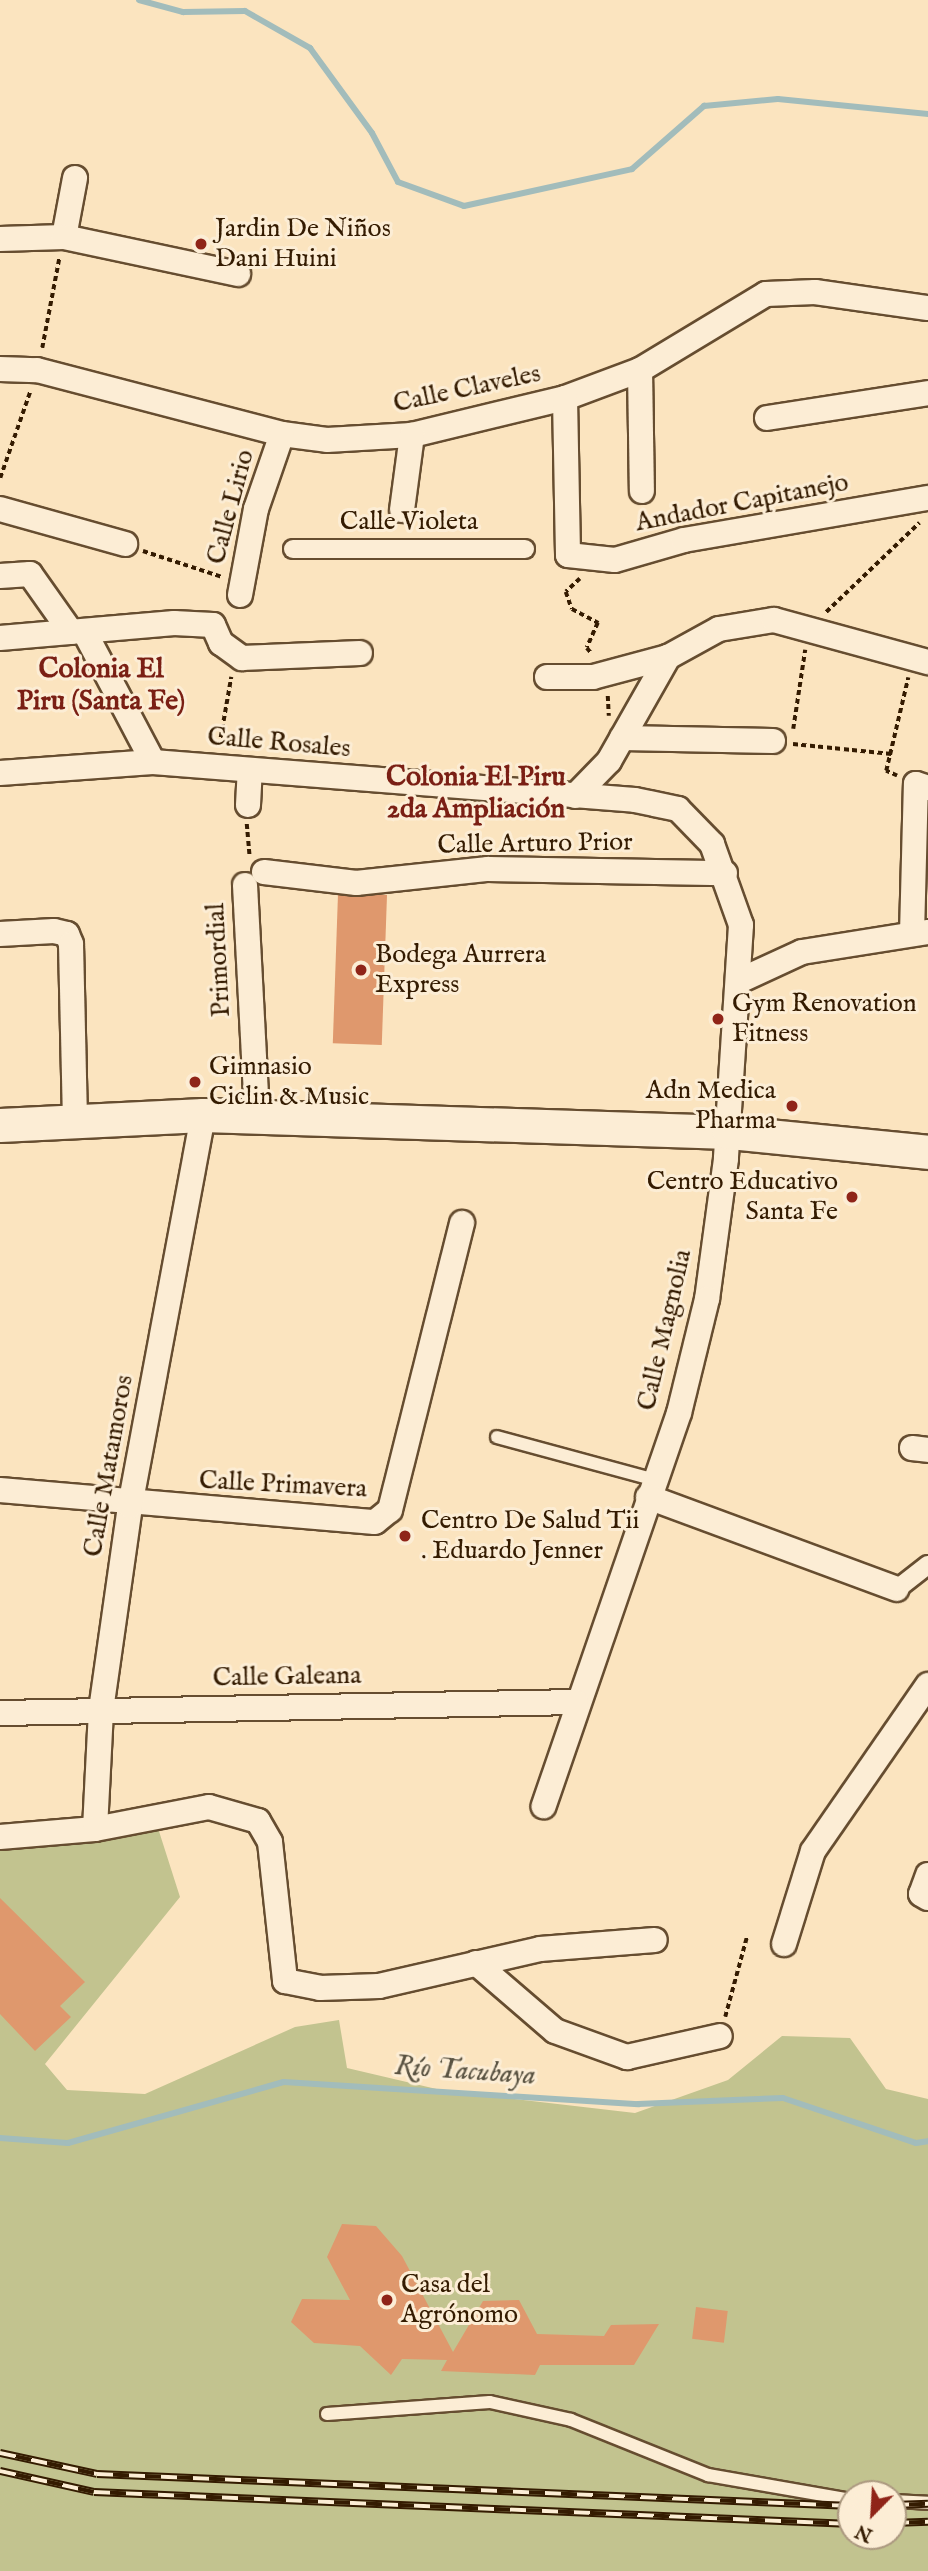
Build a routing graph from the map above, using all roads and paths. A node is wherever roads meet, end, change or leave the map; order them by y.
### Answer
1 (75, 178) dead end
2 (64, 237) junction
3 (0, 239) edge
4 (238, 274) dead end
5 (928, 308) edge
6 (0, 369) edge
7 (37, 370) junction
8 (640, 370) junction
9 (928, 393) edge
10 (565, 398) junction
11 (767, 418) dead end
12 (282, 434) junction
13 (412, 435) junction
14 (0, 478) edge
15 (642, 491) dead end
16 (928, 498) edge
17 (0, 509) edge
18 (402, 510) dead end
19 (928, 514) edge
20 (125, 544) joint
21 (293, 549) dead end
22 (525, 549) dead end
23 (586, 573) dead end
24 (0, 576) edge
25 (241, 590) joint
26 (808, 629) junction
27 (77, 631) junction
28 (0, 638) edge
29 (360, 653) dead end
30 (234, 655) junction
31 (668, 657) junction
32 (920, 661) edge
33 (606, 673) junction
34 (547, 677) dead end
35 (782, 742) junction
36 (617, 747) junction
37 (891, 754) junction
38 (153, 762) junction
39 (216, 768) junction
40 (886, 771) dead end
41 (250, 772) junction
42 (0, 774) edge
43 (922, 786) edge
44 (575, 796) junction
45 (248, 805) dead end
46 (678, 809) joint
47 (725, 873) junction
48 (254, 878) joint
49 (920, 933) edge
50 (0, 934) edge
51 (738, 981) junction
52 (204, 1115) junction
53 (257, 1117) junction
54 (75, 1121) junction
55 (0, 1125) edge
56 (729, 1132) junction
57 (928, 1152) edge
58 (462, 1223) dead end
59 (497, 1437) dead end
60 (651, 1488) junction
61 (0, 1490) edge
62 (130, 1506) junction
63 (928, 1565) edge
64 (897, 1589) joint
65 (928, 1685) edge
66 (576, 1702) junction
67 (101, 1710) junction
68 (0, 1713) edge
69 (544, 1806) dead end
70 (95, 1829) junction
71 (0, 1837) edge
72 (928, 1875) edge
73 (928, 1898) edge
74 (747, 1937) dead end
75 (655, 1940) dead end
76 (784, 1944) dead end
77 (476, 1963) junction
78 (720, 2036) joint
79 (327, 2414) dead end
80 (837, 2498) edge
81 (907, 2501) edge
82 (928, 2502) edge

1 - 2 street
2 - 3 street
2 - 4 street
2 - 7 path
5 - 8 street, Calle Claveles
6 - 7 street, Calle Claveles
7 - 12 street, Calle Claveles
7 - 14 path
8 - 10 street, Calle Claveles
8 - 15 street
9 - 11 street
10 - 13 street, Calle Claveles
10 - 16 street, Andador Capitanejo
12 - 13 street, Calle Claveles
12 - 25 street, Calle Lirio
13 - 18 street
17 - 20 street
19 - 26 path
20 - 25 path
21 - 22 street, Calle Violeta
23 - 33 path
24 - 27 street
26 - 31 street
26 - 32 street
26 - 35 path
27 - 28 street
27 - 30 street
27 - 38 street
29 - 30 street
30 - 39 path
31 - 33 street
31 - 36 street
32 - 37 path
33 - 34 street
33 - 36 path
35 - 36 street
35 - 37 path
36 - 44 street
37 - 40 path
38 - 39 street, Calle Rosales
38 - 42 street, Calle Rosales
39 - 41 street, Calle Rosales
41 - 44 street, Calle Rosales
41 - 45 street
43 - 49 street
44 - 46 street, Calle Rosales
46 - 47 street, Calle Magnolia
47 - 48 street, Calle Arturo Prior
47 - 51 street, Calle Magnolia
48 - 53 street, Primordial
49 - 51 street
50 - 54 street
51 - 56 street, Calle Magnolia
52 - 53 main road
52 - 54 main road
52 - 62 street, Calle Matamoros
53 - 56 main road
54 - 55 main road
56 - 57 main road
56 - 60 street, Calle Magnolia
58 - 62 street, Calle Primavera
59 - 60 lane
60 - 64 street
60 - 66 street, Calle Magnolia
61 - 62 street, Calle Primavera
62 - 67 street, Calle Matamoros
63 - 64 street
65 - 76 street
66 - 67 street, Calle Galeana
66 - 69 street, Calle Magnolia
67 - 68 street, Calle Galeana
67 - 70 street, Calle Matamoros
70 - 71 street
70 - 77 street
72 - 73 street
74 - 78 path
75 - 77 street
77 - 78 street
79 - 80 lane
81 - 82 lane

